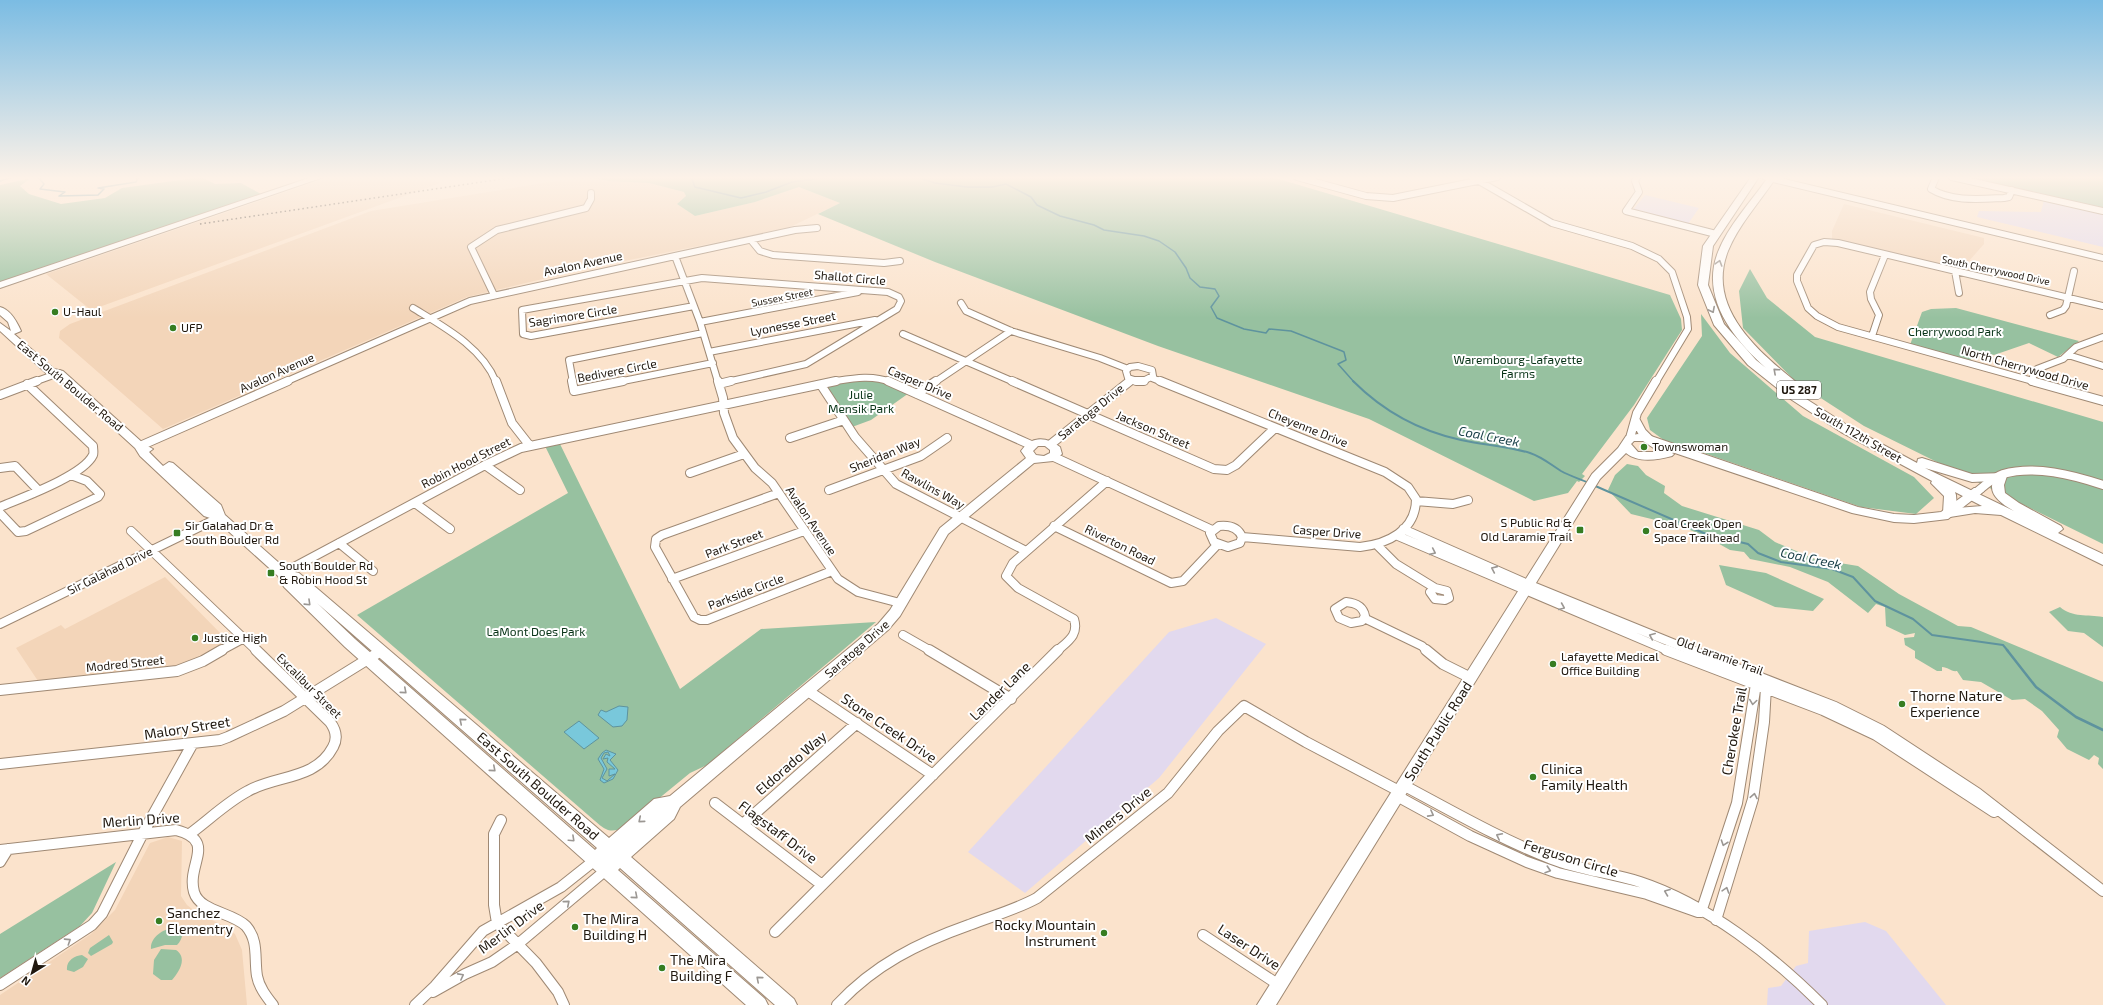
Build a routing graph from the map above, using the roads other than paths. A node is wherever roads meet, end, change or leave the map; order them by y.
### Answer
1 (180, 224) edge
2 (521, 224) edge
3 (1550, 224) edge
4 (1678, 224) edge
5 (1722, 224) edge
6 (1739, 224) edge
7 (1960, 224) edge
8 (817, 228) dead end
9 (1716, 234) junction
10 (751, 240) junction
11 (1886, 255) junction
12 (675, 256) junction
13 (2103, 258) edge
14 (900, 261) dead end
15 (1955, 271) junction
16 (2074, 271) dead end
17 (684, 280) junction
18 (0, 287) edge
19 (867, 290) junction
20 (1959, 292) dead end
21 (494, 294) junction
22 (2068, 297) junction
23 (961, 304) dead end
24 (694, 306) junction
25 (2103, 306) edge
26 (413, 308) dead end
27 (0, 310) edge
28 (2050, 315) dead end
29 (0, 317) edge
30 (429, 318) junction
31 (881, 319) junction
32 (700, 322) junction
33 (0, 326) edge
34 (16, 331) junction
35 (1011, 331) junction
36 (703, 334) junction
37 (902, 334) dead end
38 (1872, 336) junction
39 (2103, 337) edge
40 (709, 352) junction
41 (2068, 356) junction
42 (966, 361) junction
43 (713, 363) junction
44 (2103, 366) edge
45 (1128, 369) junction
46 (58, 373) junction
47 (1152, 378) junction
48 (1131, 380) junction
49 (2032, 382) junction
50 (27, 384) junction
51 (719, 384) junction
52 (821, 385) junction
53 (917, 394) junction
54 (0, 395) edge
55 (2103, 400) edge
56 (722, 405) junction
57 (1088, 414) junction
58 (844, 420) junction
59 (1636, 421) junction
60 (1275, 428) junction
61 (790, 438) dead end
62 (946, 438) dead end
63 (1628, 442) junction
64 (1051, 444) junction
65 (140, 446) junction
66 (530, 446) junction
67 (1031, 446) junction
68 (1656, 446) junction
69 (1887, 453) junction
70 (744, 454) junction
71 (1639, 455) junction
72 (1054, 457) junction
73 (1033, 458) junction
74 (1613, 460) junction
75 (1922, 462) junction
76 (485, 465) junction
77 (0, 468) edge
78 (882, 470) junction
79 (690, 473) dead end
80 (72, 475) junction
81 (2000, 476) junction
82 (1107, 481) junction
83 (2103, 485) edge
84 (38, 490) junction
85 (520, 490) dead end
86 (829, 490) dead end
87 (779, 493) junction
88 (1975, 494) junction
89 (1468, 500) dead end
90 (1416, 501) junction
91 (415, 503) junction
92 (0, 506) edge
93 (0, 513) edge
94 (1950, 514) junction
95 (220, 517) junction
96 (960, 517) junction
97 (1054, 526) junction
98 (450, 528) dead end
99 (1404, 529) junction
100 (2038, 529) junction
101 (131, 530) dead end
102 (1212, 530) junction
103 (804, 531) junction
104 (2066, 534) junction
105 (1398, 536) junction
106 (1242, 537) junction
107 (339, 544) junction
108 (1218, 544) junction
109 (1378, 546) junction
110 (152, 550) junction
111 (1026, 551) junction
112 (2103, 552) edge
113 (2103, 560) edge
114 (372, 571) dead end
115 (832, 571) junction
116 (284, 573) junction
117 (672, 579) junction
118 (1435, 588) dead end
119 (1528, 588) junction
120 (900, 603) junction
121 (1364, 618) dead end
122 (0, 624) edge
123 (903, 635) dead end
124 (244, 638) junction
125 (381, 651) junction
126 (368, 659) junction
127 (1471, 678) junction
128 (1761, 683) junction
129 (0, 690) edge
130 (808, 691) junction
131 (304, 699) junction
132 (1011, 699) junction
133 (857, 723) junction
134 (192, 743) junction
135 (0, 764) edge
136 (933, 775) junction
137 (1400, 791) junction
138 (716, 803) dead end
139 (501, 820) dead end
140 (743, 824) junction
141 (143, 833) junction
142 (191, 833) junction
143 (4, 850) edge
144 (614, 852) junction
145 (0, 862) edge
146 (600, 865) junction
147 (822, 885) junction
148 (2103, 891) edge
149 (1701, 912) junction
150 (1716, 920) junction
151 (497, 923) junction
152 (775, 932) dead end
153 (1203, 935) dead end
154 (518, 944) junction
155 (0, 985) edge
156 (1279, 985) junction
157 (427, 995) junction
158 (273, 1005) edge
159 (415, 1005) edge
160 (564, 1005) edge
161 (759, 1005) edge
162 (788, 1005) edge
163 (837, 1005) edge
164 (1266, 1005) edge
165 (1822, 1005) edge

1 - 18 main road
2 - 21 street
3 - 59 street
4 - 9 street
5 - 9 main road, South 112th Street / US 287
75 -> 6 main road, South 112th Street / US 287
7 - 13 main road
8 - 10 street
9 -> 69 main road, South 112th Street / US 287
10 - 12 street
10 - 14 street
11 - 15 street, South Cherrywood Drive
11 - 38 street
11 - 38 street, South Cherrywood Drive
12 - 17 street, Avalon Avenue
12 - 21 street, Avalon Avenue
15 - 20 street
15 - 22 street, South Cherrywood Drive
16 - 22 street
17 - 19 street, Shallot Circle
17 - 24 street, Avalon Avenue
17 - 24 street, Sagrimore Circle
19 - 31 street, Shallot Circle
19 - 32 street, Sussex Street
21 - 30 street, Avalon Avenue
22 - 25 street, South Cherrywood Drive
22 - 28 street
23 - 35 street
24 - 32 street, Avalon Avenue
26 - 30 street
27 - 34 main road, East South Boulder Road
29 - 34 main road, East South Boulder Road
30 - 65 street, Avalon Avenue
30 - 66 street
31 - 40 street, Lyonesse Street
31 - 51 street, Shallot Circle
32 - 36 street, Avalon Avenue
33 - 46 main road, East South Boulder Road
34 - 46 main road
35 - 42 street
35 - 45 street
36 - 40 street, Avalon Avenue
36 - 43 street, Bedivere Circle
37 - 42 street, Jackson Street
38 - 49 street, North Cherrywood Drive
39 - 41 street
40 - 43 street, Avalon Avenue
41 - 44 street
41 - 49 street
42 - 53 street
42 - 57 street, Jackson Street
43 - 51 street, Avalon Avenue
45 - 47 street
45 - 48 street
46 - 50 street
46 - 65 main road, East South Boulder Road
47 - 48 street
47 - 60 street, Cheyenne Drive
48 - 57 street, Saratoga Drive
49 - 55 street, North Cherrywood Drive
50 - 54 street
50 - 80 street
51 - 56 street, Avalon Avenue
52 - 53 street, Casper Drive
52 - 56 street, Casper Drive
52 - 58 street, Rawlins Way
53 - 67 street, Casper Drive
56 - 66 street, Robin Hood Street
56 - 70 street, Avalon Avenue
57 - 60 street, Jackson Street
57 - 64 street, Saratoga Drive
58 - 61 street
58 - 78 street, Rawlins Way
59 - 63 street
59 - 68 street
60 - 90 street, Cheyenne Drive
62 - 78 street, Sheridan Way
63 - 68 main road
63 - 71 main road
63 - 74 main road, South Public Road
64 - 67 main road
64 - 72 main road
65 - 95 main road, East South Boulder Road
66 - 76 street, Robin Hood Street
67 - 73 main road
68 - 71 main road
68 - 94 main road
69 - 88 main road, South 112th Street / US 287
69 - 94 main road
70 - 79 street
70 - 87 street, Avalon Avenue
71 - 74 main road
72 - 73 main road
72 - 82 street
73 - 96 main road, Saratoga Drive
74 - 119 main road, South Public Road
75 - 81 main road
75 - 88 main road, South 112th Street / US 287
76 - 85 street
76 - 91 street, Robin Hood Street
77 - 84 street
78 - 86 street, Sheridan Way
78 - 96 street, Rawlins Way
80 - 84 street
80 - 93 street
81 - 83 street
81 - 88 street
81 - 104 main road
82 - 97 street, Lander Lane
82 - 102 street
84 - 92 street
87 - 103 street, Avalon Avenue
87 - 117 street, Parkside Circle
88 - 94 main road
88 - 100 main road, US 287
88 - 104 main road, US 287
89 - 90 street
90 - 99 street
91 - 98 street
91 - 107 street, Robin Hood Street
94 - 100 main road
95 - 110 street, Sir Galahad Drive
95 - 116 main road, East South Boulder Road
96 - 111 street, Rawlins Way
96 - 120 main road, Saratoga Drive
97 - 108 street, Riverton Road
97 - 111 street, Lander Lane
99 - 105 street, Casper Drive
119 -> 99 street, Old Laramie Trail
100 - 113 main road, US 287
101 - 110 street, Excalibur Street
102 - 106 street
102 - 108 street
103 - 115 street, Avalon Avenue
103 - 117 street, Park Street
104 - 112 main road, US 287
105 - 109 street, Casper Drive
105 -> 119 street, Old Laramie Trail
106 - 108 street
106 - 109 street, Casper Drive
107 - 114 street
107 - 116 street, Robin Hood Street
109 - 118 street
110 - 122 street, Sir Galahad Drive
110 - 124 street, Excalibur Street
111 - 132 street, Lander Lane
115 - 117 street, Parkside Circle
115 - 120 street, Avalon Avenue
116 - 125 main road, East South Boulder Road
116 -> 126 main road, East South Boulder Road
119 - 127 main road, South Public Road
119 - 128 street, Old Laramie Trail
120 - 130 main road, Saratoga Drive
121 - 127 street
123 - 132 street
124 - 129 street, Modred Street
124 - 131 street, Excalibur Street
125 - 126 street, Malory Street
144 -> 125 main road, East South Boulder Road
126 - 131 street, Malory Street
126 -> 146 main road, East South Boulder Road
127 - 137 main road, South Public Road
128 - 148 street, Old Laramie Trail
128 -> 149 street, Cherokee Trail
150 -> 128 street, Cherokee Trail
130 - 133 street, Stone Creek Drive
130 - 144 main road, Saratoga Drive
131 - 134 street, Malory Street
131 - 142 street, Excalibur Street
132 - 136 street, Lander Lane
133 - 136 street, Stone Creek Drive
133 - 140 street, Eldorado Way
134 - 135 street, Malory Street
134 - 141 street
136 - 147 street, Lander Lane
137 - 149 street, Ferguson Circle
137 - 156 main road, South Public Road
137 - 163 street, Miners Drive
138 - 140 street, Flagstaff Drive
139 - 151 street, Merlin Drive
140 - 147 street, Flagstaff Drive
141 - 142 street, Merlin Drive
141 - 143 street, Merlin Drive
155 -> 141 street
142 - 158 street, Merlin Drive
143 - 145 street
144 - 146 main road, Saratoga Drive
162 -> 144 main road, East South Boulder Road
146 - 151 street, Merlin Drive
154 -> 146 street, Merlin Drive
146 -> 161 main road, East South Boulder Road
147 - 152 street, Lander Lane
149 - 150 street, Ferguson Circle
150 - 165 street, Ferguson Circle
151 - 154 street
151 - 157 street, Merlin Drive
153 - 156 street, Laser Drive
157 -> 154 street, Merlin Drive
154 - 160 street
156 - 164 main road, South Public Road
157 - 159 street, Merlin Drive

